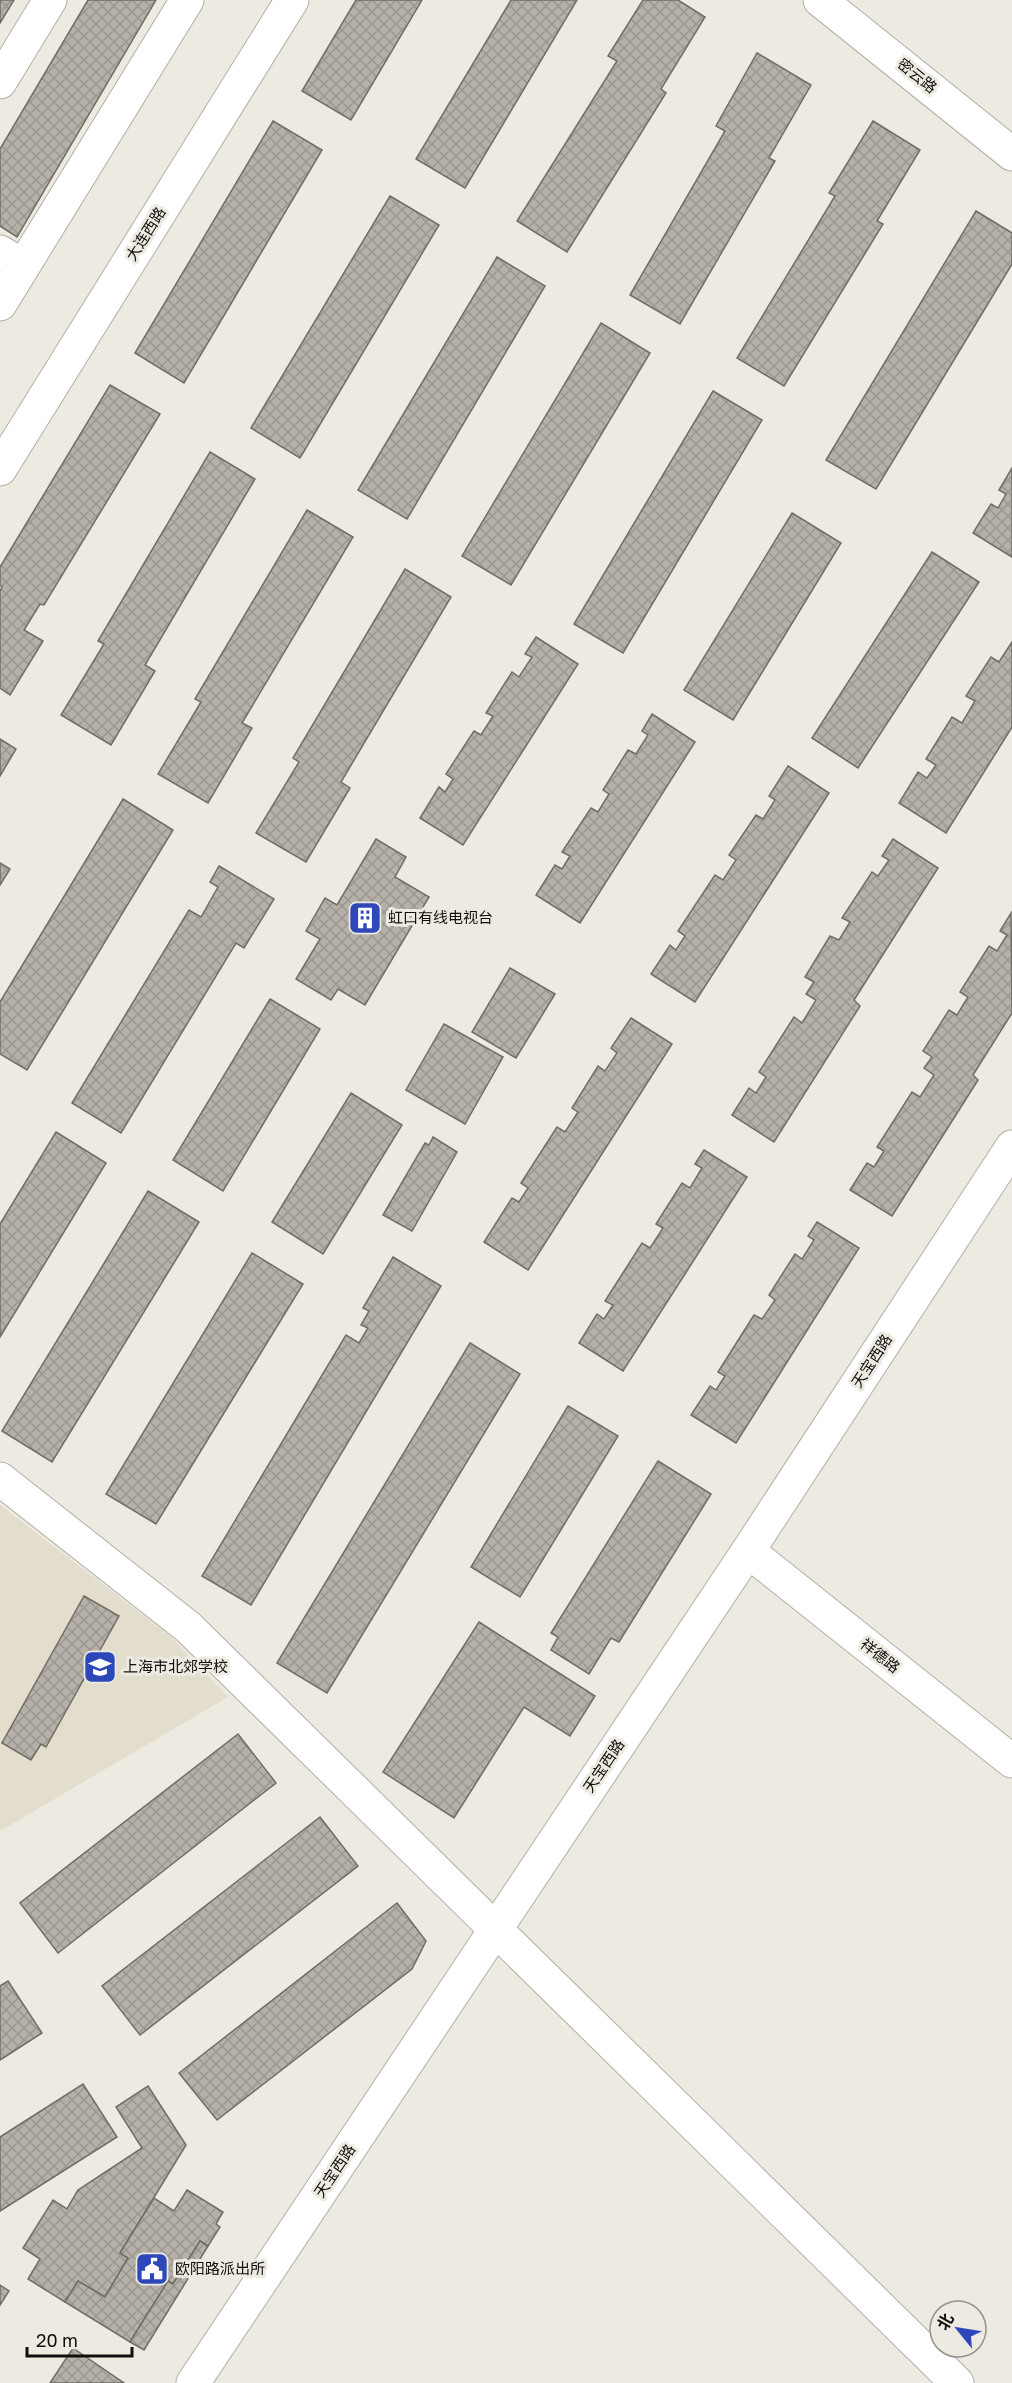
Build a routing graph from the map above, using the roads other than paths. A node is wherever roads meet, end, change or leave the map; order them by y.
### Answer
1 (50, 0) edge
2 (187, 0) edge
3 (292, 0) edge
4 (820, 0) edge
5 (0, 82) edge
6 (1012, 154) edge
7 (12, 259) edge
8 (0, 304) edge
9 (0, 468) edge
10 (1012, 1147) edge
11 (0, 1479) edge
12 (748, 1551) junction
13 (1012, 1761) edge
14 (496, 1928) junction
15 (193, 2383) edge
16 (957, 2383) edge

1 - 5 street
2 - 7 street
3 - 9 street, 大连西路
4 - 6 street, 密云路
7 - 8 street
10 - 12 street, 天宝西路
11 - 14 street
12 - 13 street, 祥德路
12 - 14 street, 天宝西路
14 - 15 street, 天宝西路
14 - 16 street

